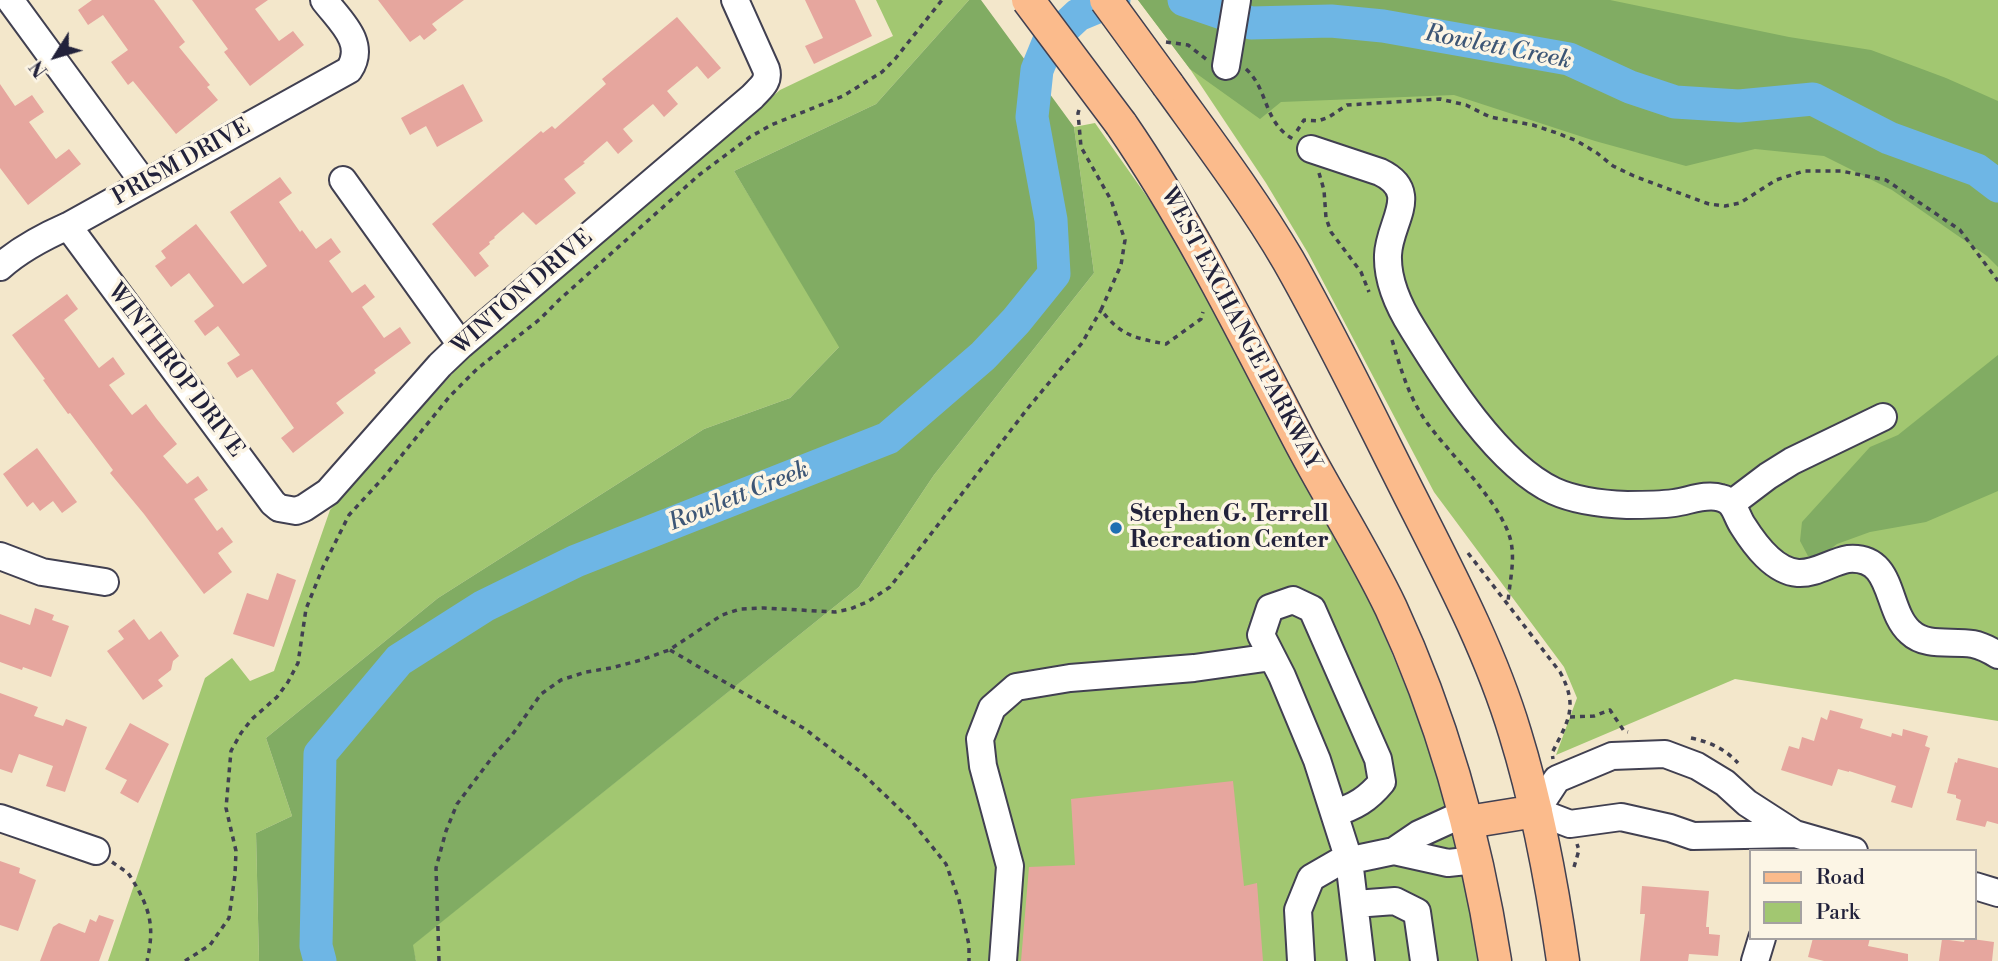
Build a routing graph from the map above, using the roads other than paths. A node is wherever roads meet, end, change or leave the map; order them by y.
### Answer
1 (10, 0) edge
2 (324, 0) edge
3 (735, 0) edge
4 (1028, 0) edge
5 (1106, 0) edge
6 (1237, 0) edge
7 (1226, 66) dead end
8 (1301, 144) road end
9 (343, 180) dead end
10 (144, 183) junction
11 (68, 226) junction
12 (0, 267) edge
13 (461, 345) junction
14 (1883, 417) dead end
15 (1731, 504) junction
16 (287, 510) joint
17 (0, 556) edge
18 (106, 582) dead end
19 (1998, 655) edge
20 (1272, 657) junction
21 (1536, 811) junction
22 (1334, 813) junction
23 (1466, 817) junction
24 (0, 818) edge
25 (1792, 842) edge
26 (1840, 849) edge
27 (1395, 850) junction
28 (96, 851) road end
29 (1349, 860) junction
30 (1476, 860) junction
31 (1977, 887) edge
32 (1998, 893) edge
33 (1354, 904) junction
34 (1761, 940) edge
35 (1003, 961) edge
36 (1301, 961) edge
37 (1362, 961) edge
38 (1424, 961) edge
39 (1495, 961) edge
40 (1563, 961) edge
41 (1755, 961) edge

1 - 10 street
2 - 10 street, PRISM DRIVE
3 - 13 street, WINTON DRIVE
4 - 23 main road, WEST EXCHANGE PARKWAY, bridge
5 - 21 main road, bridge
6 - 7 street
8 - 15 street
9 - 13 street
10 - 11 street, PRISM DRIVE
11 - 12 street, PRISM DRIVE
11 - 16 street, WINTHROP DRIVE
13 - 16 street, WINTON DRIVE
14 - 15 street
15 - 19 street
17 - 18 street
20 - 22 street
20 - 22 street
20 - 35 street
21 - 23 main road
21 - 25 street
21 - 25 street
21 - 40 main road
22 - 29 street
23 - 27 street
23 - 30 main road, WEST EXCHANGE PARKWAY
24 - 28 street
25 - 26 street
27 - 29 street
27 - 30 street
29 - 33 street
29 - 36 street
30 - 39 main road, WEST EXCHANGE PARKWAY
31 - 32 street
33 - 37 street
33 - 38 street
34 - 41 street

